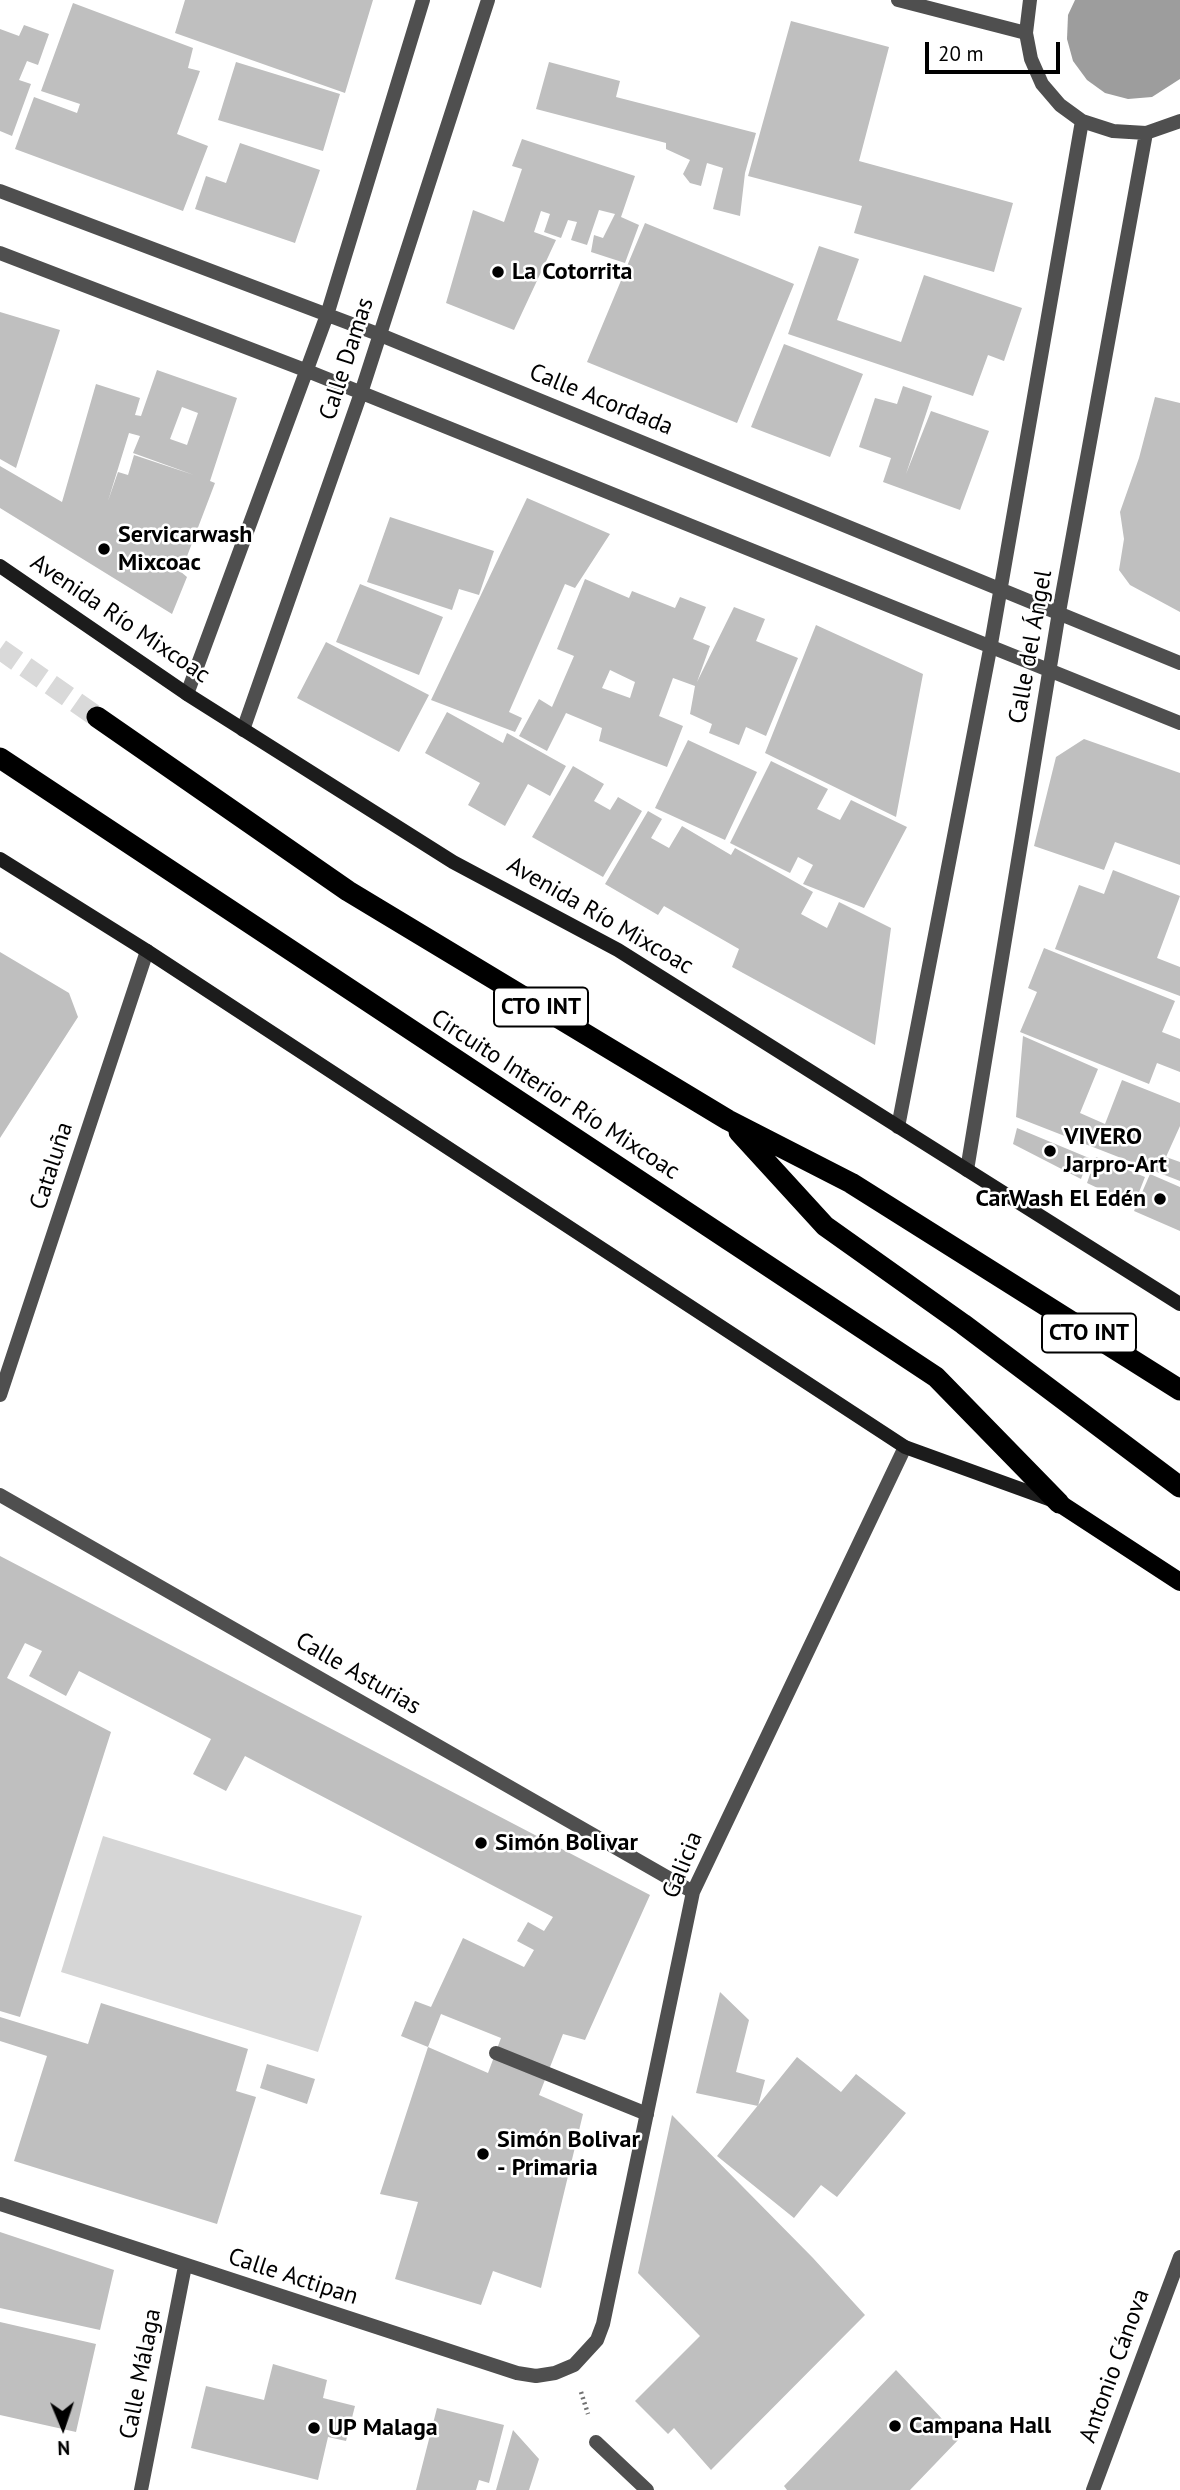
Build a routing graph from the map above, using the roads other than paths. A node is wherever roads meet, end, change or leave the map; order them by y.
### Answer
1 (423, 0) edge
2 (488, 0) edge
3 (898, 0) edge
4 (1030, 0) edge
5 (1026, 33) junction
6 (1082, 121) junction
7 (1180, 121) edge
8 (1146, 132) junction
9 (0, 191) edge
10 (0, 253) edge
11 (327, 315) junction
12 (378, 334) junction
13 (305, 370) junction
14 (361, 393) junction
15 (0, 566) edge
16 (1001, 588) junction
17 (1059, 612) junction
18 (991, 644) junction
19 (1180, 663) edge
20 (1050, 668) junction
21 (187, 694) junction
22 (97, 717) tunnel mouth
23 (1180, 723) edge
24 (243, 730) junction
25 (0, 758) edge
26 (0, 859) edge
27 (147, 951) junction
28 (728, 1120) junction
29 (898, 1127) junction
30 (967, 1170) junction
31 (1180, 1304) edge
32 (1180, 1390) edge
33 (0, 1395) edge
34 (905, 1447) junction
35 (1180, 1488) edge
36 (0, 1495) edge
37 (1059, 1503) junction
38 (1180, 1582) edge
39 (692, 1892) junction
40 (496, 2053) dead end
41 (647, 2114) junction
42 (0, 2204) edge
43 (1180, 2257) edge
44 (185, 2266) junction
45 (573, 2365) joint
46 (596, 2442) road end
47 (141, 2490) edge
48 (647, 2490) edge
49 (1093, 2490) edge

1 - 11 street, Calle Damas
2 - 12 street, Calle Damas
3 - 5 street
4 - 5 street
5 - 6 street
6 - 8 street
6 - 16 street, Calle del Ángel
7 - 8 street
8 - 17 street, Calle del Ángel
9 - 11 street, Calle Acordada
10 - 13 street
11 - 12 street, Calle Acordada
11 - 13 street, Calle Damas
12 - 14 street, Calle Damas
12 - 16 street, Calle Acordada
13 - 14 street
13 - 21 street, Calle Damas
14 - 18 street
14 - 24 street, Calle Damas
15 - 21 main road, Avenida Río Mixcoac / CTO INT
16 - 17 street, Calle Acordada
16 - 18 street, Calle del Ángel
17 - 19 street, Calle Acordada
17 - 20 street, Calle del Ángel
18 - 20 street
18 - 29 street, Calle del Ángel
20 - 23 street
20 - 30 street, Calle del Ángel
21 - 24 main road, Avenida Río Mixcoac / CTO INT
22 - 28 highway, CTO INT
24 - 29 main road, Avenida Río Mixcoac / CTO INT
25 - 37 highway, Circuito Interior Río Mixcoac
26 - 27 main road
27 - 33 street, Cataluña
27 - 34 main road
28 - 32 highway, CTO INT
28 - 35 highway
29 - 30 main road, Avenida Río Mixcoac / CTO INT
30 - 31 main road, Avenida Río Mixcoac / CTO INT
34 - 37 main road
34 - 39 street, Galicia
36 - 39 street, Calle Asturias
37 - 38 main road
39 - 41 street, Galicia
40 - 41 street
41 - 45 street, Galicia
42 - 44 street, Calle Actipan
43 - 49 street, Antonio Cánova
44 - 45 street, Calle Actipan
44 - 47 street, Calle Málaga
46 - 48 street

